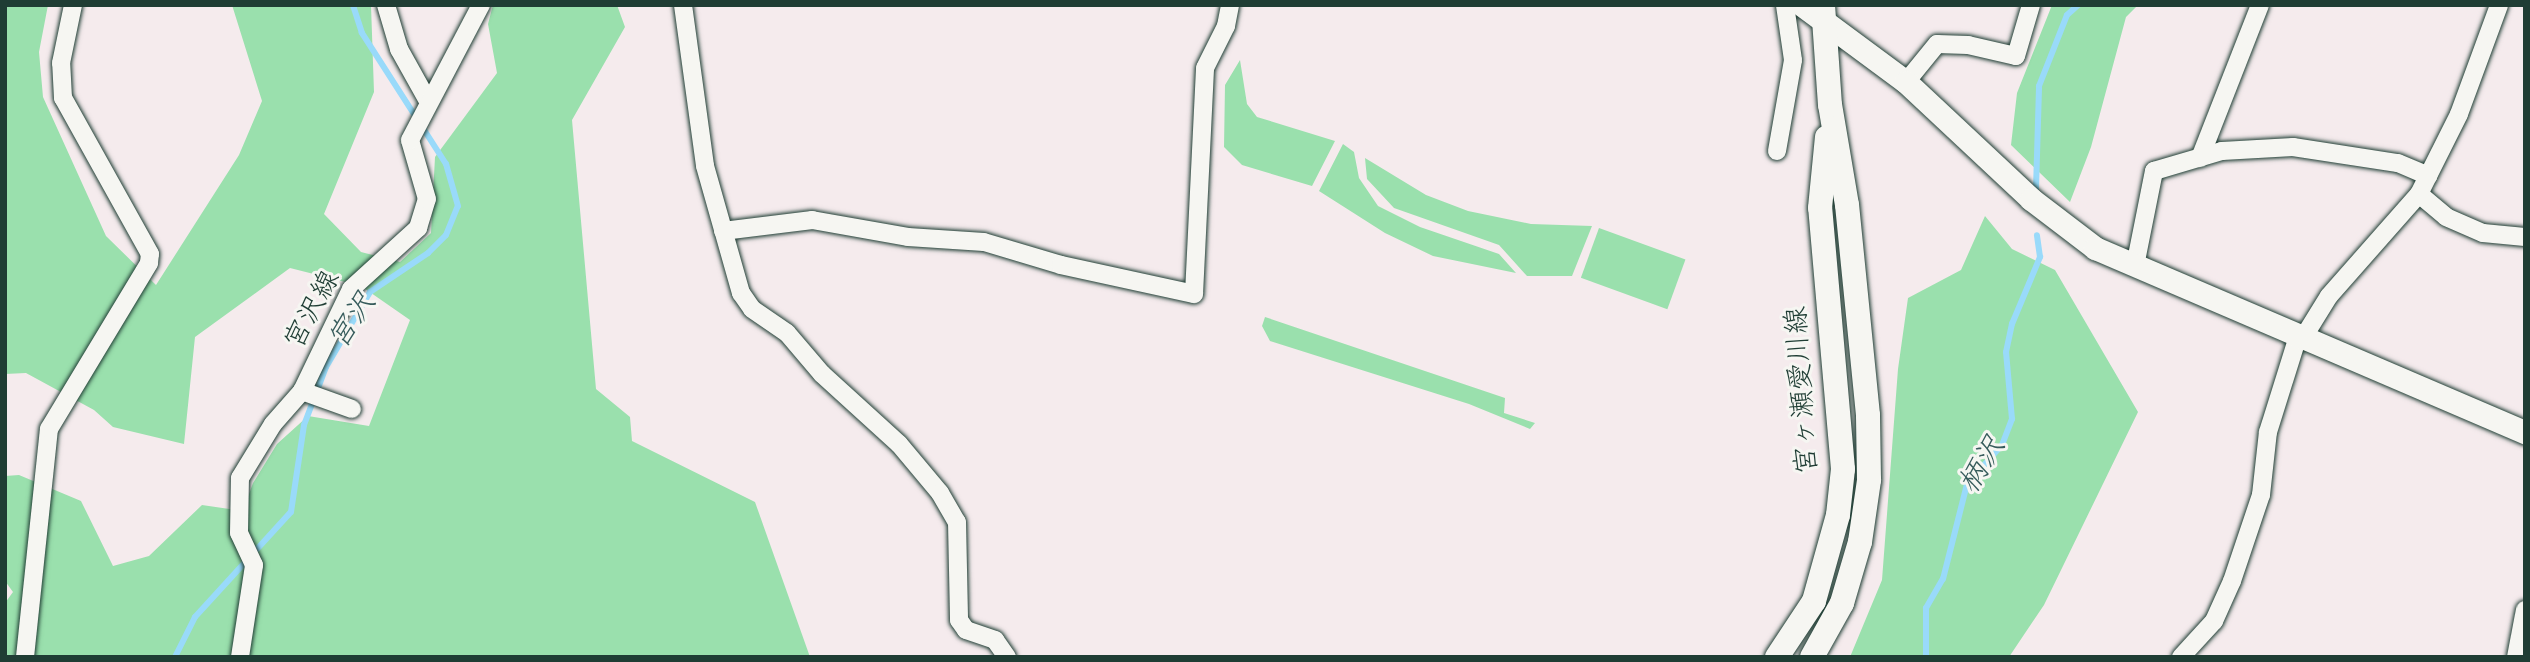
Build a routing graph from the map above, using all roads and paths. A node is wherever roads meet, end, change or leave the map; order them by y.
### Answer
1 (73, 5) edge
2 (386, 5) edge
3 (481, 5) edge
4 (683, 5) edge
5 (1230, 5) edge
6 (1785, 5) edge
7 (1802, 5) edge
8 (2031, 5) edge
9 (2260, 5) edge
10 (2499, 5) edge
11 (1826, 11) edge
12 (1906, 82) junction
13 (428, 101) junction
14 (1830, 105) junction
15 (1777, 152) dead end
16 (2200, 158) junction
17 (2428, 176) junction
18 (2419, 194) junction
19 (723, 231) junction
20 (2525, 237) edge
21 (2135, 266) junction
22 (2300, 337) junction
23 (302, 391) junction
24 (352, 409) dead end
25 (2525, 432) edge
26 (2525, 610) edge
27 (24, 657) edge
28 (240, 657) edge
29 (1007, 657) edge
30 (1777, 657) edge
31 (1812, 657) edge
32 (2181, 657) edge
33 (2515, 657) edge

1 - 27 street
2 - 13 street
3 - 13 street, 宮沢線
4 - 19 street
5 - 19 street
6 - 15 street
7 - 11 street
8 - 12 street
9 - 16 street
10 - 17 street
11 - 12 street
11 - 14 main road, 宮ヶ瀬愛川線
12 - 21 street
13 - 23 street, 宮沢線
14 - 30 main road, 宮ヶ瀬愛川線
14 - 31 main road, 宮ヶ瀬愛川線
16 - 17 street
16 - 21 street
17 - 18 street
18 - 20 street
18 - 22 street
19 - 29 street
21 - 22 street
22 - 25 street
22 - 32 street
23 - 24 street
23 - 28 street, 宮沢線
26 - 33 street

